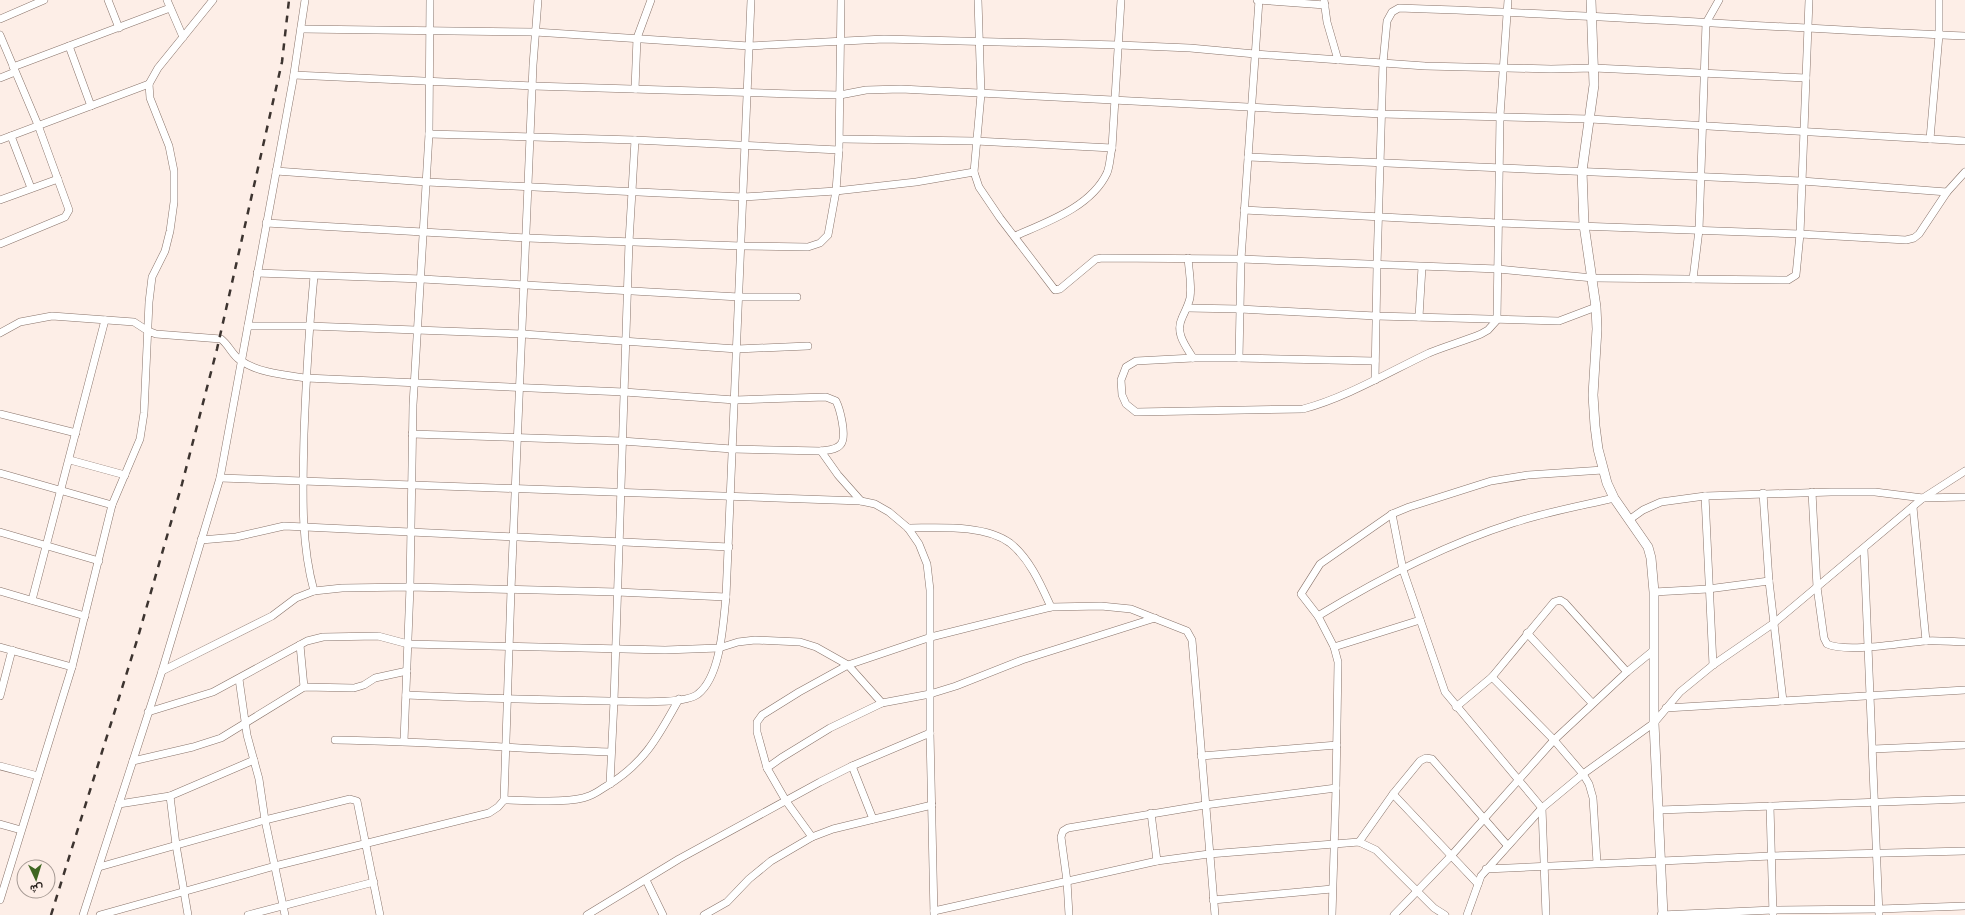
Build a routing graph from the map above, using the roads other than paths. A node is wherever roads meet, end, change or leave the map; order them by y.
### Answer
1 (44, 0) edge
2 (108, 0) edge
3 (167, 0) edge
4 (213, 0) edge
5 (305, 0) edge
6 (430, 0) edge
7 (538, 0) edge
8 (652, 0) edge
9 (751, 0) edge
10 (841, 0) edge
11 (978, 0) edge
12 (1120, 0) edge
13 (1259, 0) edge
14 (1508, 0) edge
15 (1591, 0) edge
16 (1719, 0) edge
17 (1809, 0) edge
18 (1940, 0) edge
19 (1325, 3) edge
20 (170, 8) junction
21 (1507, 12) junction
22 (1590, 17) junction
23 (0, 19) edge
24 (1706, 23) junction
25 (119, 28) junction
26 (301, 29) junction
27 (1808, 29) junction
28 (430, 30) junction
29 (535, 32) junction
30 (1938, 35) junction
31 (0, 36) edge
32 (1965, 36) edge
33 (183, 37) junction
34 (637, 38) junction
35 (841, 40) junction
36 (980, 43) junction
37 (1119, 45) junction
38 (69, 46) junction
39 (748, 46) junction
40 (1255, 54) junction
41 (1338, 60) junction
42 (1383, 63) junction
43 (1503, 68) junction
44 (1594, 68) junction
45 (14, 70) junction
46 (1703, 74) junction
47 (294, 75) junction
48 (0, 78) edge
49 (1806, 78) junction
50 (430, 81) junction
51 (150, 84) junction
52 (533, 86) junction
53 (635, 89) junction
54 (747, 92) junction
55 (981, 94) junction
56 (840, 95) junction
57 (1115, 100) junction
58 (91, 106) junction
59 (1251, 106) junction
60 (1382, 114) junction
61 (1500, 116) junction
62 (1590, 119) junction
63 (38, 125) junction
64 (1702, 125) junction
65 (1805, 131) junction
66 (429, 134) junction
67 (11, 136) junction
68 (531, 137) junction
69 (840, 139) junction
70 (1930, 139) junction
71 (0, 140) edge
72 (635, 140) junction
73 (976, 141) junction
74 (1965, 141) edge
75 (745, 145) junction
76 (1112, 148) junction
77 (839, 150) junction
78 (1248, 157) junction
79 (1380, 163) junction
80 (1499, 167) junction
81 (276, 171) junction
82 (974, 172) junction
83 (1582, 172) junction
84 (1965, 172) edge
85 (1701, 178) junction
86 (58, 179) junction
87 (1802, 181) junction
88 (427, 182) junction
89 (31, 188) junction
90 (529, 188) junction
91 (836, 191) junction
92 (632, 192) junction
93 (1948, 192) junction
94 (743, 198) junction
95 (0, 200) edge
96 (1244, 210) junction
97 (1378, 216) junction
98 (266, 223) junction
99 (1499, 223) junction
100 (1584, 225) junction
101 (424, 230) junction
102 (1699, 230) junction
103 (1800, 234) junction
104 (1015, 236) junction
105 (527, 238) junction
106 (629, 242) junction
107 (0, 244) edge
108 (741, 246) junction
109 (1188, 258) junction
110 (1241, 259) junction
111 (1376, 266) junction
112 (1422, 267) junction
113 (1498, 269) junction
114 (257, 273) junction
115 (314, 276) junction
116 (1593, 278) junction
117 (422, 279) junction
118 (1694, 279) junction
119 (525, 285) junction
120 (628, 291) junction
121 (739, 297) junction
122 (798, 297) dead end
123 (1596, 307) junction
124 (1187, 308) junction
125 (1240, 309) junction
126 (1376, 316) junction
127 (1419, 317) junction
128 (106, 320) junction
129 (1497, 320) junction
130 (248, 326) junction
131 (309, 326) junction
132 (418, 330) junction
133 (148, 331) junction
134 (0, 333) edge
135 (522, 334) junction
136 (626, 340) junction
137 (808, 346) dead end
138 (737, 349) junction
139 (1193, 358) junction
140 (1239, 358) junction
141 (241, 361) junction
142 (1375, 361) junction
143 (306, 378) junction
144 (1375, 380) junction
145 (414, 383) junction
146 (520, 389) junction
147 (624, 392) junction
148 (735, 400) junction
149 (0, 414) edge
150 (76, 433) junction
151 (412, 434) junction
152 (518, 438) junction
153 (622, 441) junction
154 (732, 449) junction
155 (821, 451) junction
156 (70, 460) junction
157 (1603, 470) junction
158 (1965, 471) edge
159 (0, 473) edge
160 (125, 475) junction
161 (220, 478) junction
162 (303, 480) junction
163 (411, 485) junction
164 (515, 489) junction
165 (61, 490) junction
166 (621, 492) junction
167 (1763, 492) junction
168 (1812, 492) junction
169 (1705, 496) junction
170 (731, 497) junction
171 (1965, 497) edge
172 (1614, 498) junction
173 (1923, 498) junction
174 (861, 501) junction
175 (112, 505) junction
176 (1913, 507) junction
177 (1392, 514) junction
178 (1629, 520) junction
179 (304, 527) junction
180 (908, 528) junction
181 (0, 532) edge
182 (410, 533) junction
183 (513, 538) junction
184 (201, 540) junction
185 (619, 542) junction
186 (47, 546) junction
187 (729, 547) junction
188 (1864, 549) junction
189 (99, 561) junction
190 (1403, 570) junction
191 (1769, 581) junction
192 (410, 587) junction
193 (1817, 587) junction
194 (1708, 589) junction
195 (511, 590) junction
196 (0, 591) edge
197 (314, 591) junction
198 (617, 592) junction
199 (1654, 592) junction
200 (726, 597) junction
201 (32, 600) junction
202 (1051, 607) junction
203 (85, 616) junction
204 (1318, 616) junction
205 (1154, 618) junction
206 (1420, 620) junction
207 (1774, 623) junction
208 (1527, 633) junction
209 (931, 637) junction
210 (1926, 641) junction
211 (1965, 642) edge
212 (408, 644) junction
213 (300, 645) junction
214 (509, 646) junction
215 (1868, 646) junction
216 (0, 647) edge
217 (1334, 647) junction
218 (719, 648) junction
219 (615, 649) junction
220 (12, 650) junction
221 (1654, 650) junction
222 (848, 665) junction
223 (1713, 666) junction
224 (72, 667) junction
225 (162, 671) junction
226 (407, 671) junction
227 (1627, 672) junction
228 (1492, 677) junction
229 (239, 678) junction
230 (304, 687) junction
231 (1965, 690) edge
232 (930, 694) junction
233 (406, 695) junction
234 (0, 696) edge
235 (1870, 696) junction
236 (679, 699) junction
237 (506, 700) junction
238 (614, 701) junction
239 (1782, 701) junction
240 (882, 703) junction
241 (1592, 703) junction
242 (1456, 707) junction
243 (1666, 708) junction
244 (148, 712) junction
245 (246, 723) junction
246 (1654, 723) junction
247 (930, 733) junction
248 (335, 740) dead end
249 (1554, 740) junction
250 (404, 741) junction
251 (1337, 745) junction
252 (1965, 745) edge
253 (506, 748) junction
254 (1873, 749) junction
255 (611, 752) junction
256 (1201, 756) junction
257 (254, 760) junction
258 (133, 761) junction
259 (0, 766) edge
260 (852, 766) junction
261 (767, 768) junction
262 (1583, 774) junction
263 (38, 776) junction
264 (1520, 780) junction
265 (610, 784) junction
266 (1336, 788) junction
267 (1393, 794) junction
268 (170, 796) junction
269 (1965, 799) edge
270 (504, 800) junction
271 (786, 801) junction
272 (1875, 803) junction
273 (119, 804) junction
274 (932, 805) junction
275 (1205, 805) junction
276 (1770, 806) junction
277 (1542, 808) junction
278 (1659, 810) junction
279 (1151, 813) junction
280 (1484, 818) junction
281 (874, 819) junction
282 (265, 820) junction
283 (0, 824) edge
284 (21, 830) junction
285 (812, 837) junction
286 (1359, 842) junction
287 (365, 843) junction
288 (1333, 844) junction
289 (176, 845) junction
290 (1507, 845) junction
291 (1965, 851) edge
292 (1209, 854) junction
293 (1876, 854) junction
294 (1450, 856) junction
295 (1771, 856) junction
296 (1157, 861) junction
297 (1661, 862) junction
298 (1597, 863) junction
299 (1545, 865) junction
300 (99, 866) junction
301 (275, 866) junction
302 (1486, 868) junction
303 (646, 880) junction
304 (1067, 881) junction
305 (374, 882) junction
306 (1478, 884) junction
307 (1332, 889) junction
308 (183, 892) junction
309 (1418, 892) junction
310 (0, 900) edge
311 (1213, 900) junction
312 (284, 905) junction
313 (1965, 906) edge
314 (1773, 912) edge
315 (1879, 912) edge
316 (934, 913) edge
317 (83, 915) edge
318 (100, 915) edge
319 (188, 915) edge
320 (248, 915) edge
321 (285, 915) edge
322 (380, 915) edge
323 (587, 915) edge
324 (664, 915) edge
325 (704, 915) edge
326 (1069, 915) edge
327 (1215, 915) edge
328 (1332, 915) edge
329 (1394, 915) edge
330 (1444, 915) edge
331 (1467, 915) edge
332 (1546, 915) edge
333 (1662, 915) edge

1 - 23 street
2 - 25 street
3 - 20 street
4 - 33 street
5 - 26 street
6 - 28 street
7 - 29 street
8 - 34 street
9 - 39 street
10 - 35 street
11 - 36 street
12 - 37 street
13 - 19 street
13 - 40 street
14 - 21 street
15 - 22 street
16 - 24 street
17 - 27 street
18 - 30 street
19 - 41 street
20 - 25 street
20 - 33 street
21 - 22 street
21 - 42 street
21 - 43 street
22 - 24 street
22 - 44 street
24 - 27 street
24 - 46 street
25 - 38 street
26 - 28 street
26 - 47 street
27 - 30 street
27 - 49 street
28 - 29 street
28 - 50 street
29 - 34 street
29 - 52 street
30 - 32 street
30 - 70 street
31 - 45 street
33 - 51 street
34 - 39 street
34 - 53 street
35 - 36 street
35 - 39 street
35 - 56 street
36 - 37 street
36 - 55 street
37 - 40 street
37 - 57 street
38 - 45 street
38 - 58 street
39 - 54 street
40 - 41 street
40 - 59 street
41 - 42 street
42 - 43 street
42 - 60 street
43 - 44 street
43 - 61 street
44 - 46 street
44 - 62 street
45 - 48 street
45 - 63 street
46 - 49 street
46 - 64 street
47 - 50 street
47 - 81 street
49 - 65 street
50 - 52 street
50 - 66 street
51 - 58 street
51 - 133 street
52 - 53 street
52 - 68 street
53 - 54 street
54 - 56 street
54 - 75 street
55 - 56 street
55 - 57 street
55 - 73 street
56 - 69 street
57 - 59 street
57 - 76 street
58 - 63 street
59 - 60 street
59 - 78 street
60 - 61 street
60 - 79 street
61 - 62 street
61 - 80 street
62 - 64 street
62 - 83 street
63 - 67 street
63 - 86 street
64 - 65 street
64 - 85 street
65 - 70 street
65 - 87 street
66 - 68 street
66 - 88 street
67 - 71 street
67 - 89 street
68 - 72 street
68 - 90 street
69 - 73 street
69 - 77 street
70 - 74 street
72 - 75 street
72 - 92 street
73 - 76 street
73 - 82 street
75 - 77 street
75 - 94 street
76 - 104 street
77 - 91 street
78 - 79 street
78 - 96 street
79 - 80 street
79 - 97 street
80 - 83 street
80 - 99 street
81 - 88 street
81 - 98 street
82 - 91 street
82 - 104 street
83 - 85 street
83 - 100 street
84 - 93 street
85 - 87 street
85 - 102 street
86 - 89 street
86 - 107 street
87 - 93 street
87 - 103 street
88 - 90 street
88 - 101 street
89 - 95 street
90 - 92 street
90 - 105 street
91 - 94 street
91 - 108 street
92 - 94 street
92 - 106 street
93 - 103 street
94 - 108 street
96 - 97 street
96 - 110 street
97 - 99 street
97 - 111 street
98 - 101 street
98 - 114 street
99 - 100 street
99 - 113 street
100 - 102 street
100 - 116 street
101 - 105 street
101 - 117 street
102 - 103 street
102 - 118 street
103 - 118 street
104 - 109 street
105 - 106 street
105 - 119 street
106 - 108 street
106 - 120 street
108 - 121 street
109 - 110 street
109 - 124 street
110 - 111 street
110 - 125 street
111 - 112 street
111 - 126 street
112 - 113 street
112 - 127 street
113 - 116 street
113 - 129 street
114 - 115 street
114 - 130 street
115 - 117 street
115 - 131 street
116 - 118 street
116 - 123 street
117 - 119 street
117 - 132 street
119 - 120 street
119 - 135 street
120 - 121 street
120 - 136 street
121 - 122 street
121 - 138 street
123 - 129 street
123 - 157 street
124 - 125 street
124 - 139 street
125 - 126 street
125 - 140 street
126 - 127 street
126 - 142 street
127 - 129 street
128 - 133 street
128 - 134 street
128 - 150 street
129 - 144 street
130 - 131 street
130 - 141 street
131 - 132 street
131 - 143 street
132 - 135 street
132 - 145 street
133 - 141 street
133 - 160 street
135 - 136 street
135 - 146 street
136 - 138 street
136 - 147 street
137 - 138 street
138 - 148 street
139 - 140 street
139 - 144 street
140 - 142 street
141 - 143 street
141 - 161 street
142 - 144 street
143 - 145 street
143 - 162 street
145 - 146 street
145 - 151 street
146 - 147 street
146 - 152 street
147 - 148 street
147 - 153 street
148 - 154 street
148 - 155 street
149 - 150 street
150 - 156 street
151 - 152 street
151 - 163 street
152 - 153 street
152 - 164 street
153 - 154 street
153 - 166 street
154 - 155 street
154 - 170 street
155 - 174 street
156 - 160 street
156 - 165 street
157 - 172 street
157 - 177 street
158 - 173 street
159 - 165 street
160 - 175 street
161 - 162 street
161 - 184 street
162 - 163 street
162 - 179 street
163 - 164 street
163 - 182 street
164 - 166 street
164 - 183 street
165 - 175 street
165 - 186 street
166 - 170 street
166 - 185 street
167 - 168 street
167 - 169 street
167 - 191 street
168 - 173 street
168 - 193 street
169 - 178 street
169 - 194 street
170 - 174 street
170 - 187 street
171 - 173 street
172 - 178 street
172 - 190 street
173 - 176 street
174 - 180 street
175 - 189 street
176 - 188 street
176 - 210 street
177 - 190 street
177 - 204 street
178 - 199 street
179 - 182 street
179 - 184 street
179 - 197 street
180 - 202 street
180 - 209 street
181 - 186 street
182 - 183 street
182 - 192 street
183 - 185 street
183 - 195 street
184 - 225 street
185 - 187 street
185 - 198 street
186 - 189 street
186 - 201 street
187 - 200 street
188 - 193 street
188 - 215 street
189 - 203 street
190 - 204 street
190 - 206 street
191 - 194 street
191 - 207 street
192 - 195 street
192 - 197 street
192 - 212 street
193 - 207 street
193 - 215 street
194 - 199 street
194 - 223 street
195 - 198 street
195 - 214 street
196 - 201 street
197 - 225 street
198 - 200 street
198 - 219 street
199 - 221 street
200 - 218 street
201 - 203 street
202 - 205 street
202 - 209 street
203 - 224 street
204 - 217 street
205 - 232 street
205 - 256 street
206 - 217 street
206 - 242 street
207 - 223 street
207 - 239 street
208 - 227 street
208 - 228 street
208 - 241 street
209 - 222 street
209 - 232 street
210 - 211 street
210 - 215 street
212 - 213 street
212 - 214 street
212 - 226 street
213 - 229 street
213 - 230 street
214 - 219 street
214 - 237 street
215 - 235 street
216 - 220 street
217 - 251 street
218 - 219 street
218 - 222 street
218 - 236 street
219 - 238 street
220 - 224 street
220 - 234 street
221 - 227 street
221 - 246 street
222 - 240 street
222 - 261 street
223 - 243 street
224 - 263 street
225 - 244 street
226 - 230 street
226 - 233 street
227 - 241 street
228 - 242 street
228 - 249 street
229 - 244 street
229 - 245 street
230 - 245 street
231 - 235 street
232 - 240 street
232 - 247 street
233 - 237 street
233 - 250 street
235 - 239 street
235 - 254 street
236 - 238 street
236 - 265 street
237 - 238 street
237 - 253 street
238 - 255 street
239 - 243 street
240 - 261 street
241 - 249 street
242 - 264 street
243 - 246 street
244 - 258 street
245 - 257 street
245 - 258 street
246 - 262 street
246 - 278 street
247 - 260 street
247 - 274 street
248 - 250 street
249 - 262 street
249 - 264 street
250 - 253 street
251 - 256 street
251 - 266 street
252 - 254 street
253 - 255 street
253 - 270 street
254 - 272 street
255 - 265 street
256 - 275 street
257 - 268 street
257 - 282 street
258 - 273 street
259 - 263 street
260 - 271 street
260 - 281 street
261 - 271 street
262 - 277 street
262 - 298 street
263 - 284 street
264 - 277 street
264 - 280 street
265 - 270 street
266 - 275 street
266 - 288 street
267 - 280 street
267 - 286 street
267 - 294 street
268 - 273 street
268 - 289 street
269 - 272 street
270 - 287 street
271 - 285 street
271 - 303 street
272 - 276 street
272 - 293 street
273 - 300 street
274 - 281 street
274 - 316 street
275 - 279 street
275 - 292 street
276 - 278 street
276 - 295 street
277 - 290 street
277 - 299 street
278 - 297 street
279 - 296 street
279 - 304 street
280 - 290 street
280 - 294 street
281 - 285 street
282 - 287 street
282 - 289 street
282 - 301 street
283 - 284 street
284 - 310 street
285 - 325 street
286 - 288 street
286 - 309 street
287 - 301 street
287 - 305 street
288 - 292 street
288 - 307 street
289 - 300 street
289 - 308 street
290 - 302 street
291 - 293 street
292 - 296 street
292 - 311 street
293 - 295 street
293 - 315 street
294 - 306 street
294 - 309 street
295 - 297 street
295 - 314 street
296 - 304 street
297 - 298 street
297 - 333 street
298 - 299 street
299 - 302 street
299 - 332 street
300 - 317 street
301 - 308 street
301 - 312 street
302 - 306 street
303 - 323 street
303 - 324 street
304 - 316 street
304 - 326 street
305 - 312 street
305 - 322 street
306 - 331 street
307 - 311 street
307 - 328 street
308 - 318 street
308 - 319 street
309 - 329 street
309 - 330 street
311 - 327 street
312 - 320 street
312 - 321 street
313 - 315 street
314 - 315 street
314 - 333 street

